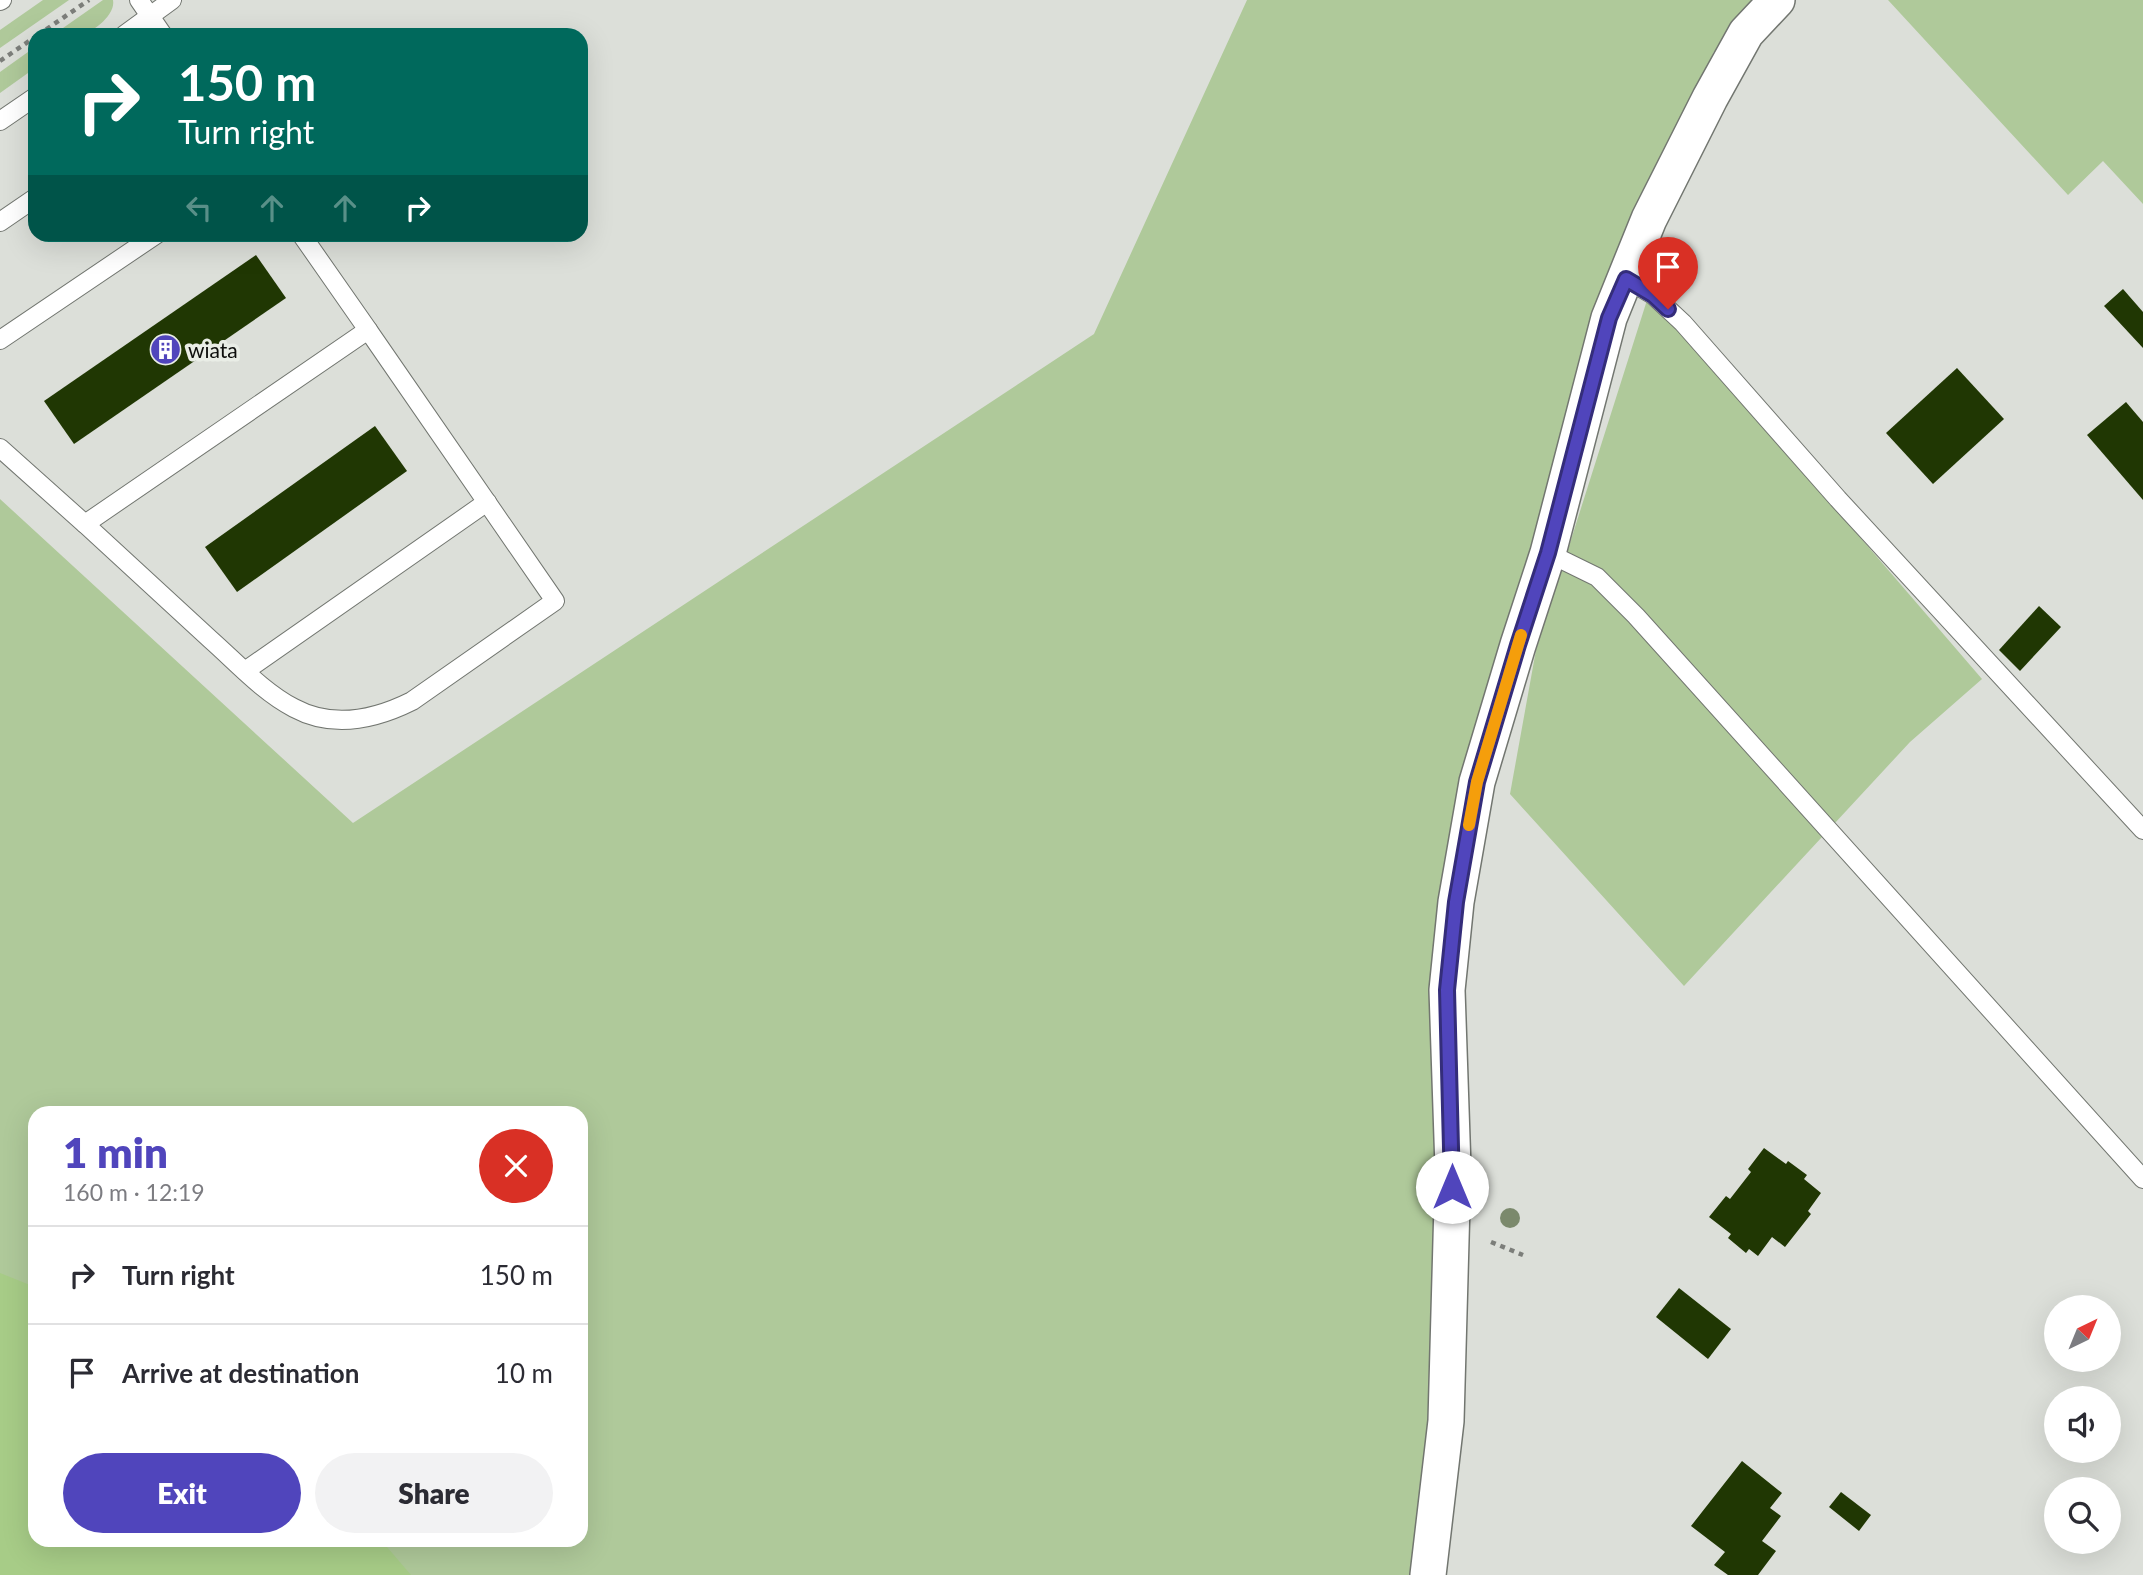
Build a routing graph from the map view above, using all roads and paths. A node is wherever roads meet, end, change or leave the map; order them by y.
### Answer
1 (89, 0) edge
2 (139, 0) edge
3 (172, 0) edge
4 (1777, 0) edge
5 (150, 17) junction
6 (49, 28) edge
7 (134, 28) edge
8 (158, 28) edge
9 (28, 42) edge
10 (0, 61) edge
11 (28, 102) edge
12 (0, 121) edge
13 (28, 203) edge
14 (0, 222) edge
15 (145, 242) edge
16 (307, 242) edge
17 (1626, 279) junction
18 (368, 330) junction
19 (0, 340) edge
20 (0, 448) edge
21 (487, 502) junction
22 (85, 524) junction
23 (1548, 553) junction
24 (245, 671) junction
25 (2143, 830) edge
26 (2143, 1179) edge
27 (1428, 1575) edge

1 - 6 path
2 - 5 lane
3 - 5 lane
4 - 17 street
5 - 7 lane
5 - 8 lane
9 - 10 path
11 - 12 lane
13 - 14 lane
15 - 19 lane
16 - 18 lane
17 - 23 street
17 - 25 lane
18 - 21 lane
18 - 22 lane
20 - 22 lane
21 - 24 lane
21 - 24 lane
22 - 24 lane
23 - 26 lane
23 - 27 street

